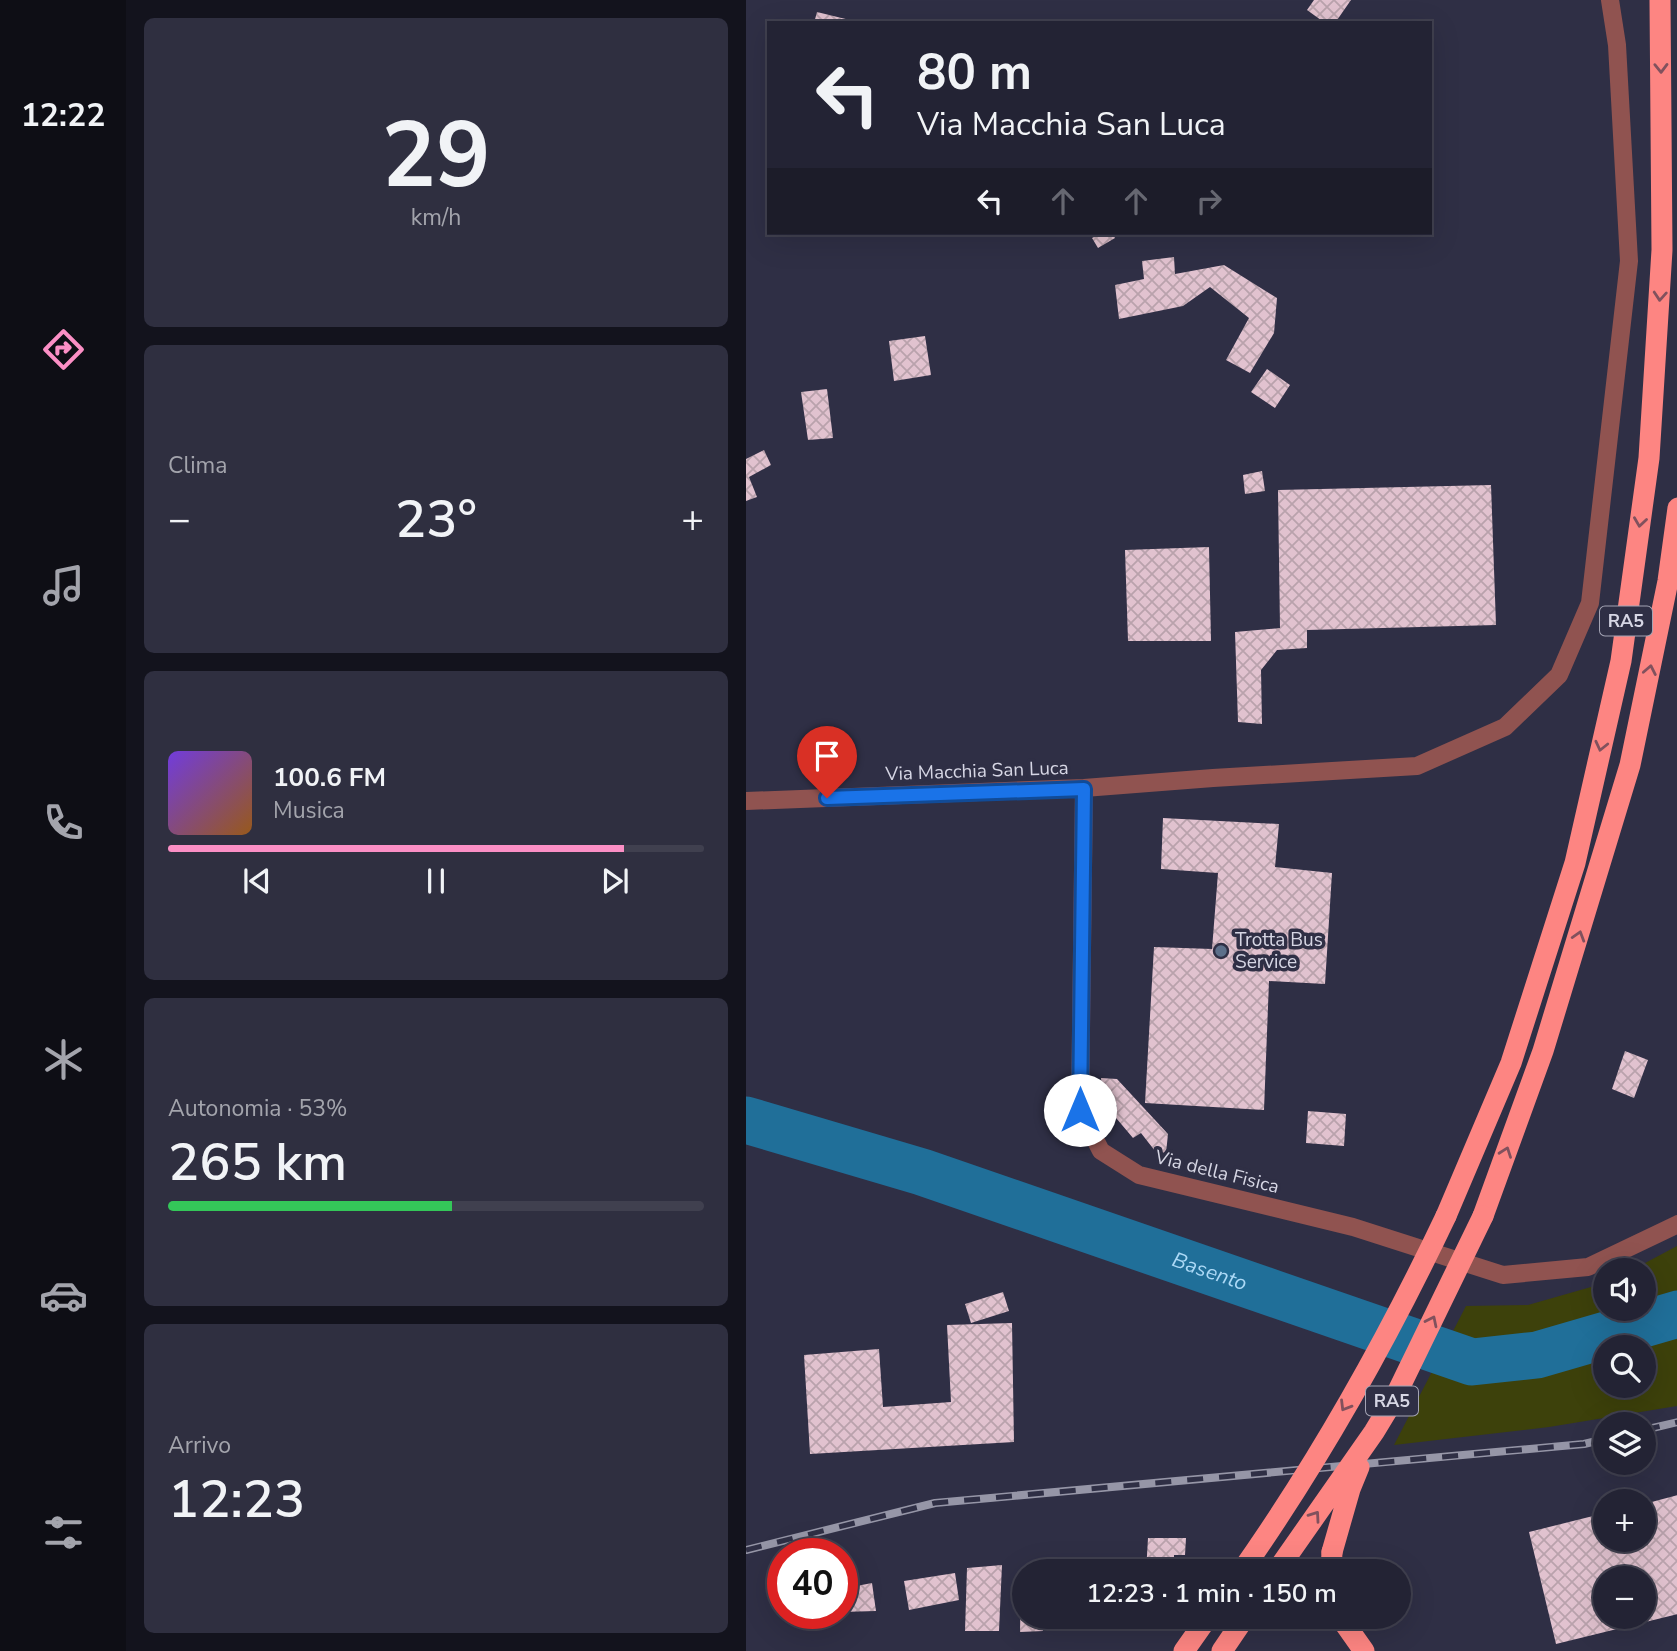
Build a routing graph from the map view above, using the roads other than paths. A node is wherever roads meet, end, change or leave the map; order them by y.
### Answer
1 (1610, 0) edge
2 (1660, 0) edge
3 (1678, 508) edge
4 (1084, 789) junction
5 (746, 802) edge
6 (1678, 1224) edge
7 (1374, 1432) junction
8 (1250, 1559) edge
9 (1285, 1559) edge
10 (1333, 1559) edge
11 (1200, 1629) edge
12 (1237, 1629) edge
13 (1348, 1629) edge
14 (1184, 1651) edge
15 (1222, 1651) edge
16 (1364, 1651) edge

1 - 4 street, Via Macchia San Luca
2 -> 8 highway, RA5, bridge
7 -> 3 highway, RA5, bridge
4 - 5 street, Via Macchia San Luca
4 - 6 street, Via della Fisica
9 -> 7 highway, RA5, bridge
7 - 10 highway, bridge
11 - 14 highway
12 - 15 highway
13 - 16 highway

